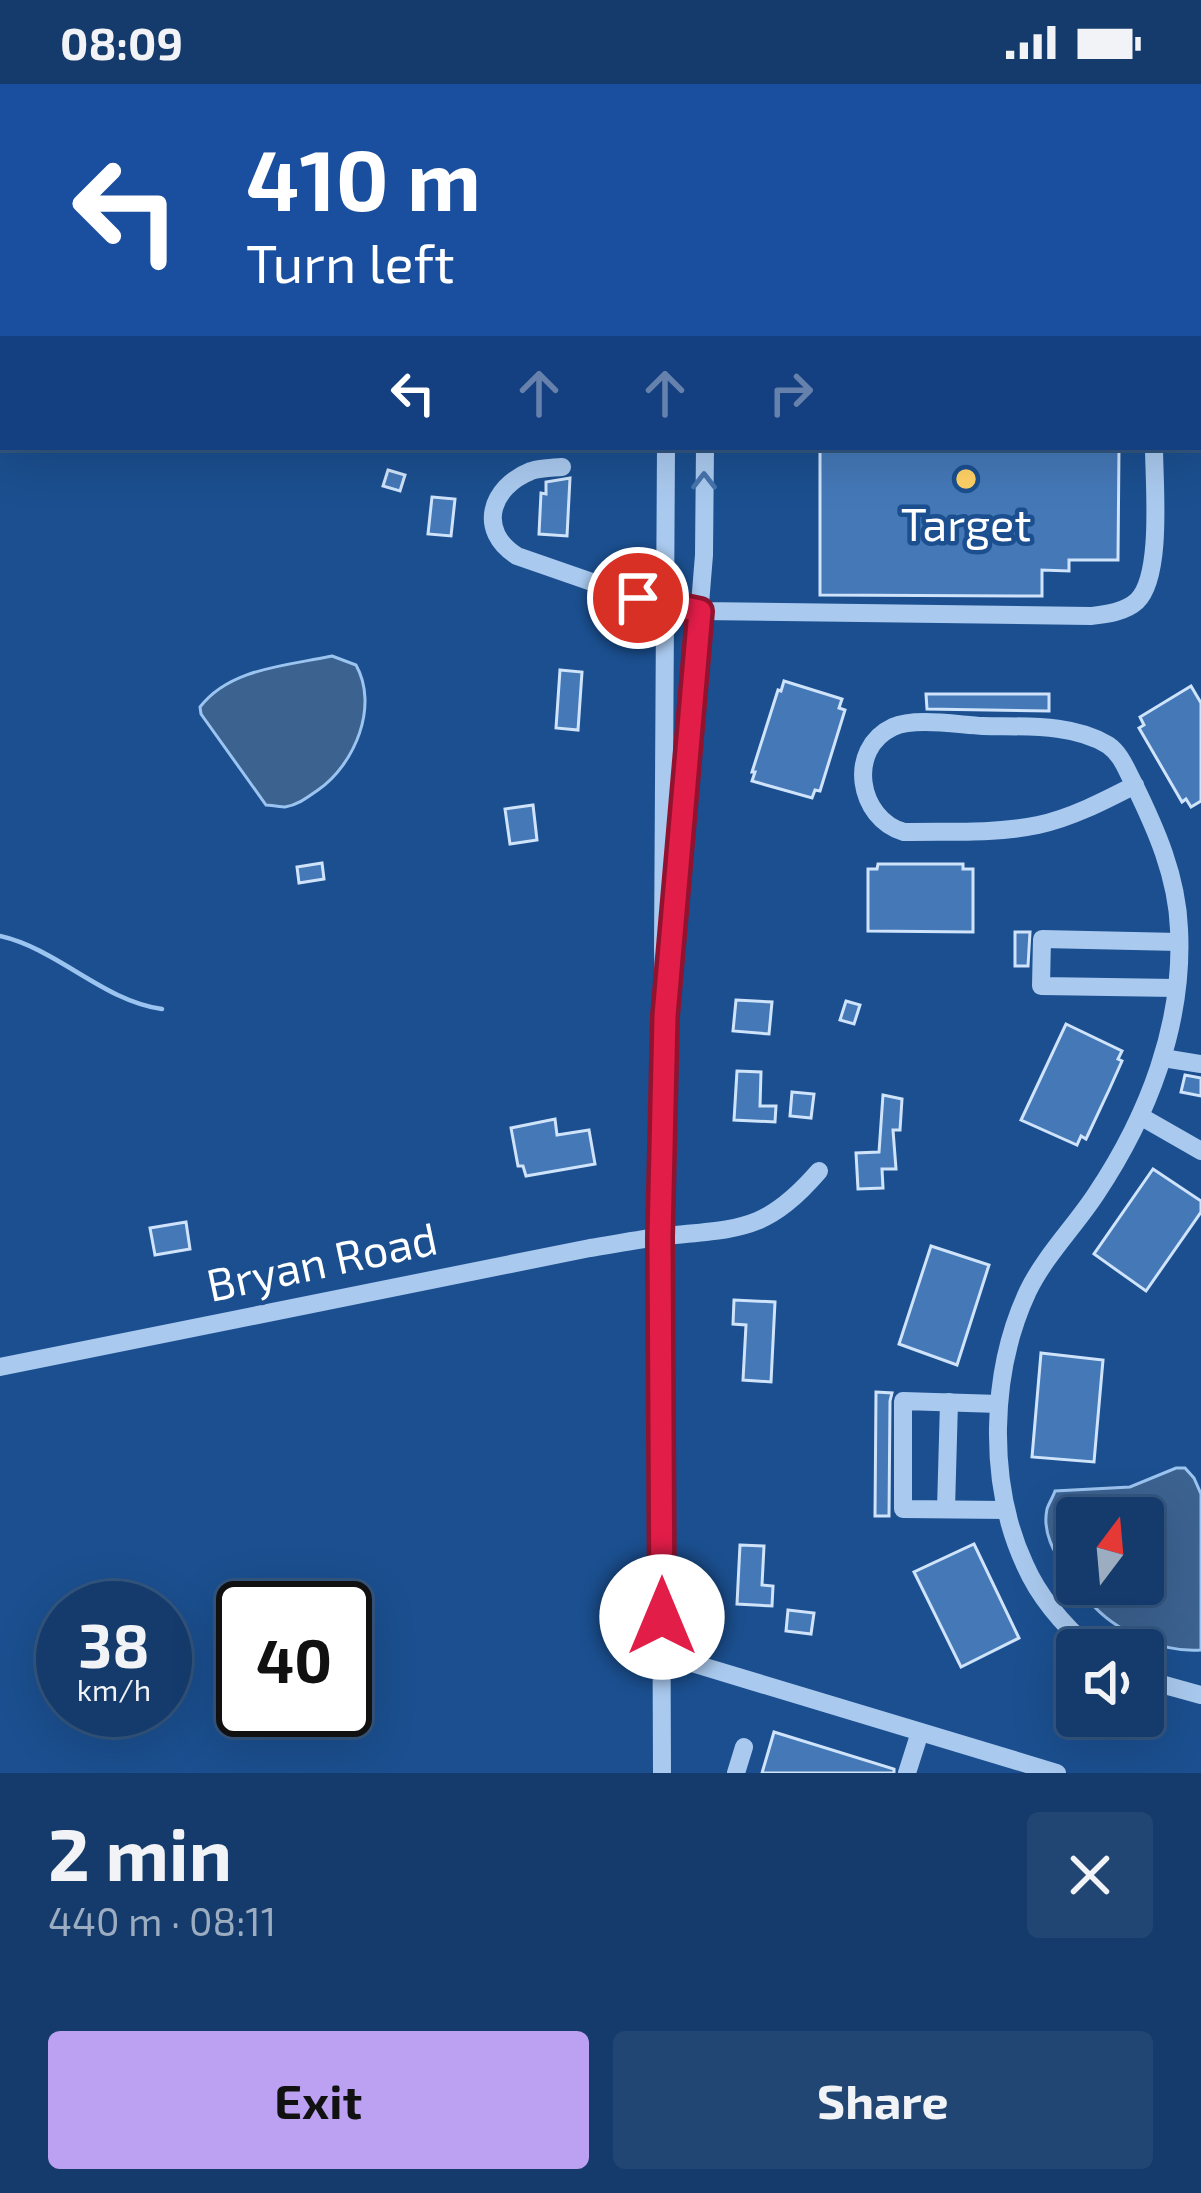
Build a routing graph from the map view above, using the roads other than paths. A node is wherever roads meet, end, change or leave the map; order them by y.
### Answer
1 (666, 450) edge
2 (704, 450) edge
3 (1154, 450) edge
4 (562, 467) dead end
5 (667, 604) junction
6 (700, 611) junction
7 (1135, 785) junction
8 (1179, 942) junction
9 (1176, 988) junction
10 (665, 1016) junction
11 (1163, 1058) junction
12 (1201, 1064) edge
13 (1140, 1116) junction
14 (1201, 1151) edge
15 (820, 1172) dead end
16 (660, 1237) junction
17 (0, 1367) edge
18 (950, 1402) junction
19 (999, 1404) junction
20 (946, 1509) junction
21 (1006, 1510) junction
22 (1069, 1629) edge
23 (662, 1654) junction
24 (1164, 1685) edge
25 (1201, 1695) edge
26 (920, 1732) junction
27 (744, 1747) dead end
28 (662, 1773) edge
29 (736, 1773) edge
30 (907, 1773) edge
31 (1057, 1773) edge

1 - 5 street
6 -> 2 street
3 - 6 street
4 - 5 street
5 - 6 street
5 - 10 street
6 - 10 street
7 - 7 street
7 - 8 street
8 - 9 street
8 - 9 street
9 - 11 street
10 - 16 street
11 - 12 street
11 - 13 street
13 - 14 street
13 - 19 street
15 - 16 street, Bryan Road
16 - 17 street, Bryan Road
16 - 23 street
18 - 19 street
18 - 20 street
18 - 20 street
19 - 21 street
20 - 21 street
21 - 22 street
23 - 26 street
23 - 28 street
24 - 25 street
26 - 30 street
26 - 31 street
27 - 29 street

